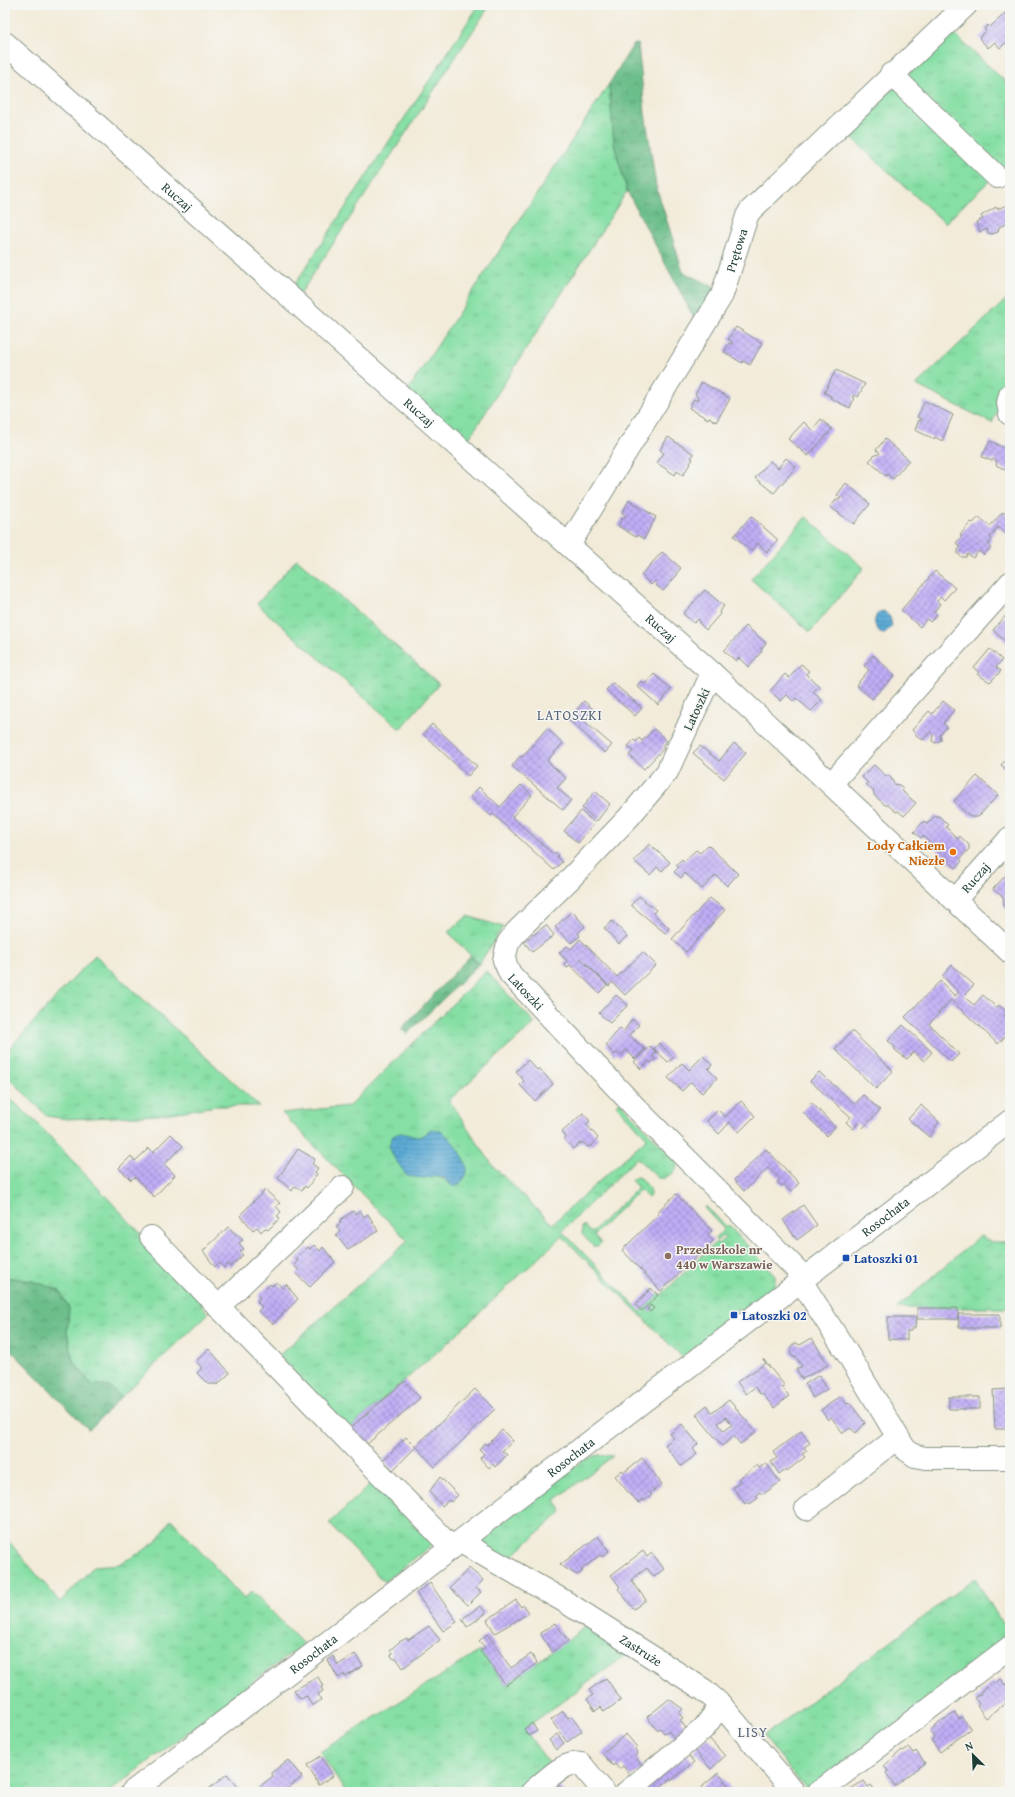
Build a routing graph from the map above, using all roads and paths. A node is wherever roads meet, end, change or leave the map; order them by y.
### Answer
1 (966, 5) edge
2 (5, 43) edge
3 (891, 74) junction
4 (997, 177) dead end
5 (1010, 395) edge
6 (1010, 414) edge
7 (569, 545) junction
8 (1010, 583) edge
9 (712, 673) junction
10 (832, 784) junction
11 (1010, 838) edge
12 (956, 899) junction
13 (1010, 952) edge
14 (1010, 1121) edge
15 (343, 1187) dead end
16 (151, 1237) dead end
17 (803, 1279) junction
18 (218, 1307) junction
19 (897, 1438) junction
20 (1010, 1458) edge
21 (806, 1509) dead end
22 (456, 1545) junction
23 (1010, 1648) edge
24 (721, 1705) junction
25 (132, 1792) edge
26 (532, 1792) edge
27 (604, 1792) edge
28 (628, 1792) edge
29 (794, 1792) edge
30 (819, 1792) edge

1 - 3 street, Prętowa
2 - 7 street, Ruczaj
3 - 4 street
3 - 7 street, Prętowa
5 - 6 street
7 - 9 street, Ruczaj
8 - 10 street
9 - 10 street, Ruczaj
9 - 17 street, Latoszki
10 - 12 street, Ruczaj
11 - 12 street, Ruczaj
12 - 13 street, Ruczaj
14 - 17 street, Rosochata
15 - 18 street
16 - 18 street, Zastruże
17 - 19 street, Latoszki
17 - 22 street, Rosochata
18 - 22 street, Zastruże
19 - 20 street, Latoszki
19 - 21 street
22 - 24 street, Zastruże
22 - 25 street, Rosochata
23 - 30 street
24 - 28 street
24 - 29 street, Zastruże
26 - 27 street

